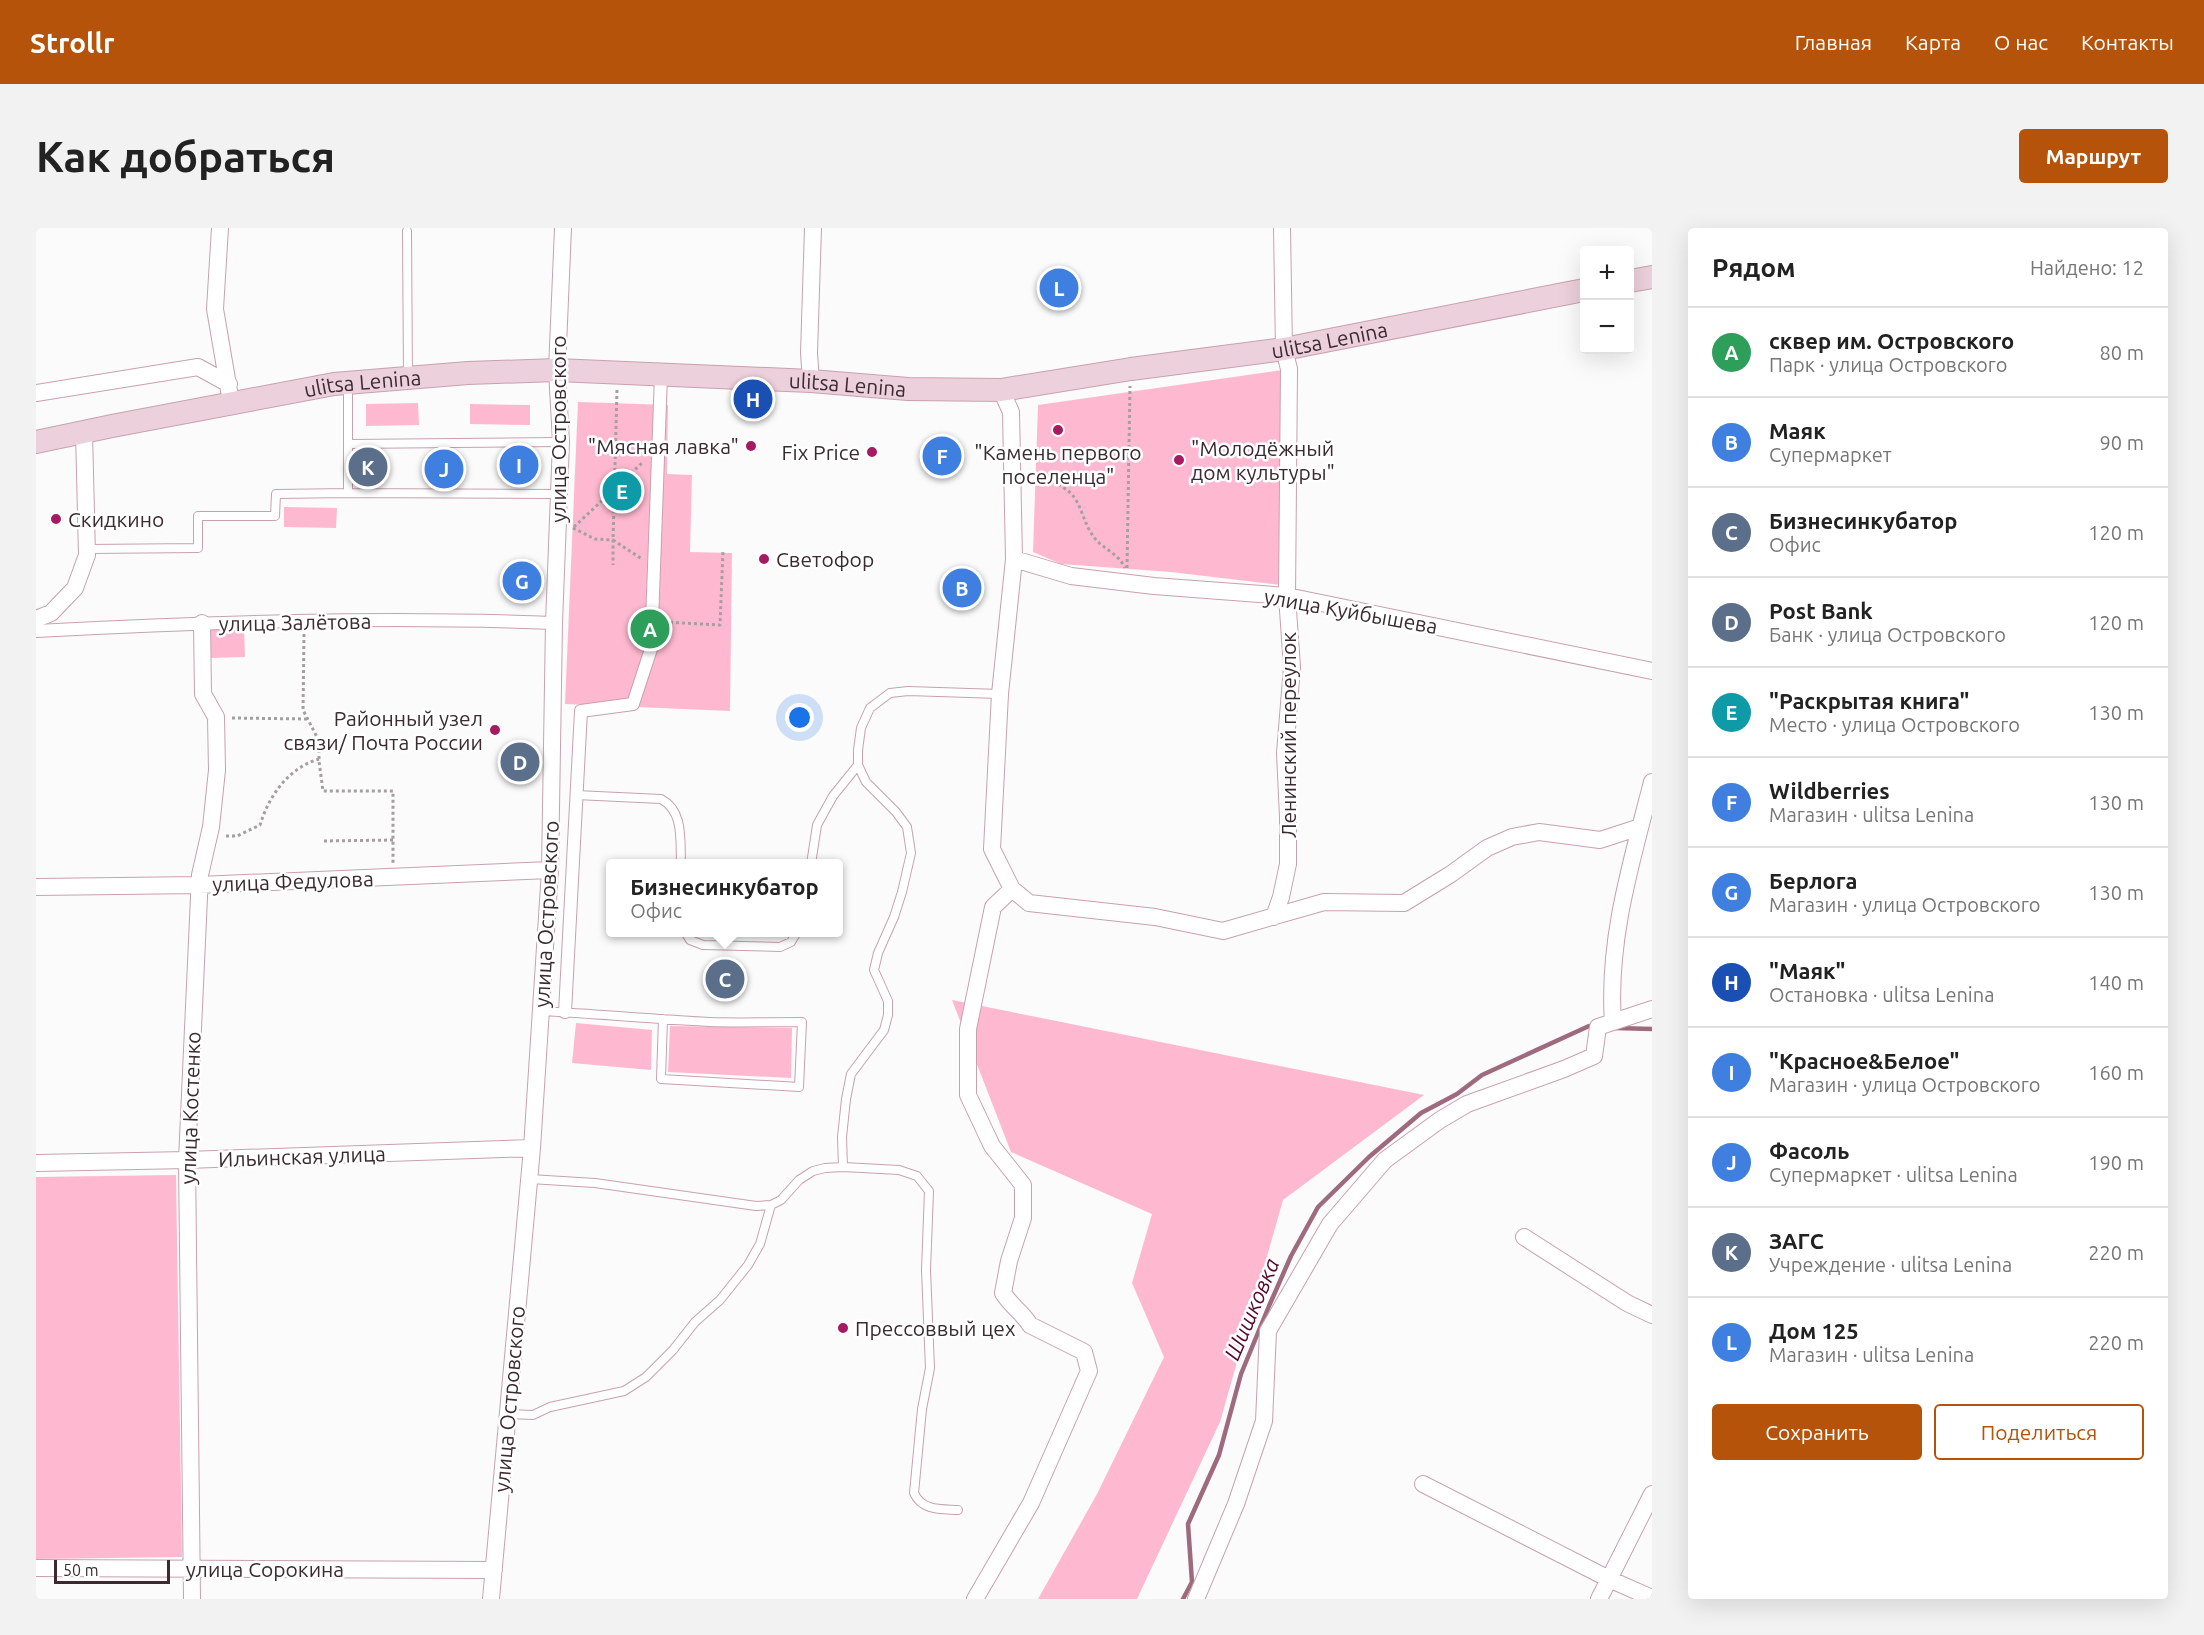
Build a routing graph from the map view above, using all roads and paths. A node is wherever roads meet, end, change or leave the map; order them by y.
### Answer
1 (220, 228) edge
2 (563, 228) edge
3 (813, 228) edge
4 (1282, 228) edge
5 (407, 231) dead end
6 (1652, 277) edge
7 (1634, 280) edge
8 (1580, 291) edge
9 (1284, 349) junction
10 (1131, 369) junction
11 (557, 370) junction
12 (618, 373) junction
13 (661, 375) junction
14 (408, 378) junction
15 (811, 381) junction
16 (348, 383) junction
17 (1001, 390) junction
18 (36, 393) edge
19 (230, 394) junction
20 (84, 432) junction
21 (36, 442) edge
22 (561, 442) junction
23 (348, 444) junction
24 (658, 449) junction
25 (1037, 473) dead end
26 (614, 488) junction
27 (348, 493) junction
28 (559, 494) junction
29 (565, 528) junction
30 (613, 540) junction
31 (87, 549) junction
32 (723, 551) dead end
33 (1014, 559) junction
34 (613, 565) dead end
35 (655, 566) junction
36 (1287, 596) junction
37 (36, 619) edge
38 (652, 621) junction
39 (304, 622) junction
40 (202, 623) junction
41 (554, 623) junction
42 (36, 631) edge
43 (1652, 671) edge
44 (1000, 694) junction
45 (216, 717) junction
46 (308, 719) junction
47 (319, 759) junction
48 (858, 765) junction
49 (1652, 782) edge
50 (576, 795) junction
51 (1640, 827) junction
52 (209, 836) junction
53 (393, 840) junction
54 (324, 841) dead end
55 (681, 859) edge
56 (812, 859) edge
57 (550, 870) junction
58 (393, 877) junction
59 (200, 885) junction
60 (36, 887) edge
61 (1012, 889) junction
62 (1274, 917) junction
63 (688, 937) edge
64 (794, 937) edge
65 (1652, 1009) edge
66 (541, 1011) junction
67 (565, 1012) junction
68 (663, 1019) junction
69 (1608, 1024) junction
70 (532, 1148) junction
71 (187, 1160) junction
72 (36, 1163) edge
73 (843, 1167) junction
74 (530, 1179) junction
75 (771, 1205) junction
76 (1524, 1237) dead end
77 (1652, 1315) edge
78 (508, 1414) junction
79 (1422, 1484) dead end
80 (1652, 1494) edge
81 (958, 1510) dead end
82 (36, 1568) edge
83 (193, 1569) junction
84 (494, 1570) junction
85 (1609, 1579) junction
86 (1652, 1598) edge
87 (192, 1599) edge
88 (491, 1599) edge
89 (975, 1599) edge
90 (1196, 1599) edge
91 (1599, 1599) edge

1 - 19 street
2 - 11 street, улица Островского
3 - 15 street
4 - 9 street, Ленинский переулок
5 - 14 lane
6 - 7 main road
8 - 9 main road, ulitsa Lenina
9 - 10 main road, ulitsa Lenina
9 - 36 street, Ленинский переулок
10 - 17 main road, ulitsa Lenina
10 - 25 path
11 - 12 main road, ulitsa Lenina
11 - 14 main road, ulitsa Lenina
11 - 22 street, улица Островского
12 - 13 main road, ulitsa Lenina
12 - 26 path
13 - 15 main road, ulitsa Lenina
13 - 24 street
14 - 16 main road, ulitsa Lenina
15 - 17 main road, ulitsa Lenina
16 - 19 main road, ulitsa Lenina
16 - 23 lane
17 - 33 street
18 - 19 street
19 - 20 main road, ulitsa Lenina
20 - 21 main road, ulitsa Lenina
20 - 31 street
22 - 23 lane
22 - 28 street, улица Островского
23 - 27 lane
24 - 26 path
24 - 35 street
26 - 29 path
26 - 30 path
27 - 28 lane
27 - 31 lane
28 - 29 street, улица Островского
29 - 30 path
29 - 41 street, улица Островского
30 - 34 path
30 - 35 path
31 - 37 street
32 - 38 path
33 - 36 street, улица Куйбышева
33 - 44 street
35 - 38 street
36 - 43 street, улица Куйбышева
36 - 62 street, Ленинский переулок
38 - 50 street
39 - 40 street, улица Залётова
39 - 41 street, улица Залётова
39 - 46 path
40 - 42 street, улица Залётова
40 - 45 street, улица Костенко
41 - 57 street, улица Островского
44 - 48 lane
44 - 61 street
45 - 46 path
45 - 52 street, улица Костенко
46 - 47 path
47 - 52 path
47 - 53 path
48 - 56 lane
48 - 73 lane
49 - 51 street
50 - 55 lane
50 - 67 street
51 - 62 street
51 - 69 street
52 - 59 street, улица Костенко
53 - 54 path
53 - 58 path
57 - 58 street, улица Федулова
57 - 66 street, улица Островского
58 - 59 street, улица Федулова
59 - 60 street, улица Федулова
59 - 71 street, улица Костенко
61 - 62 street
61 - 89 street
63 - 64 lane
65 - 69 street
66 - 67 lane
66 - 70 street, улица Островского
67 - 68 lane
68 - 68 lane
69 - 90 street
70 - 71 street, Ильинская улица
70 - 74 street, улица Островского
71 - 72 street, Ильинская улица
71 - 83 street, улица Костенко
73 - 75 lane
73 - 81 lane
74 - 75 lane
74 - 78 street, улица Островского
75 - 78 lane
76 - 77 street
78 - 84 street, улица Островского
79 - 85 street
80 - 85 street
82 - 83 street, улица Сорокина
83 - 84 street, улица Сорокина
83 - 87 street, улица Костенко
84 - 88 street, улица Островского
85 - 86 street
85 - 91 street

